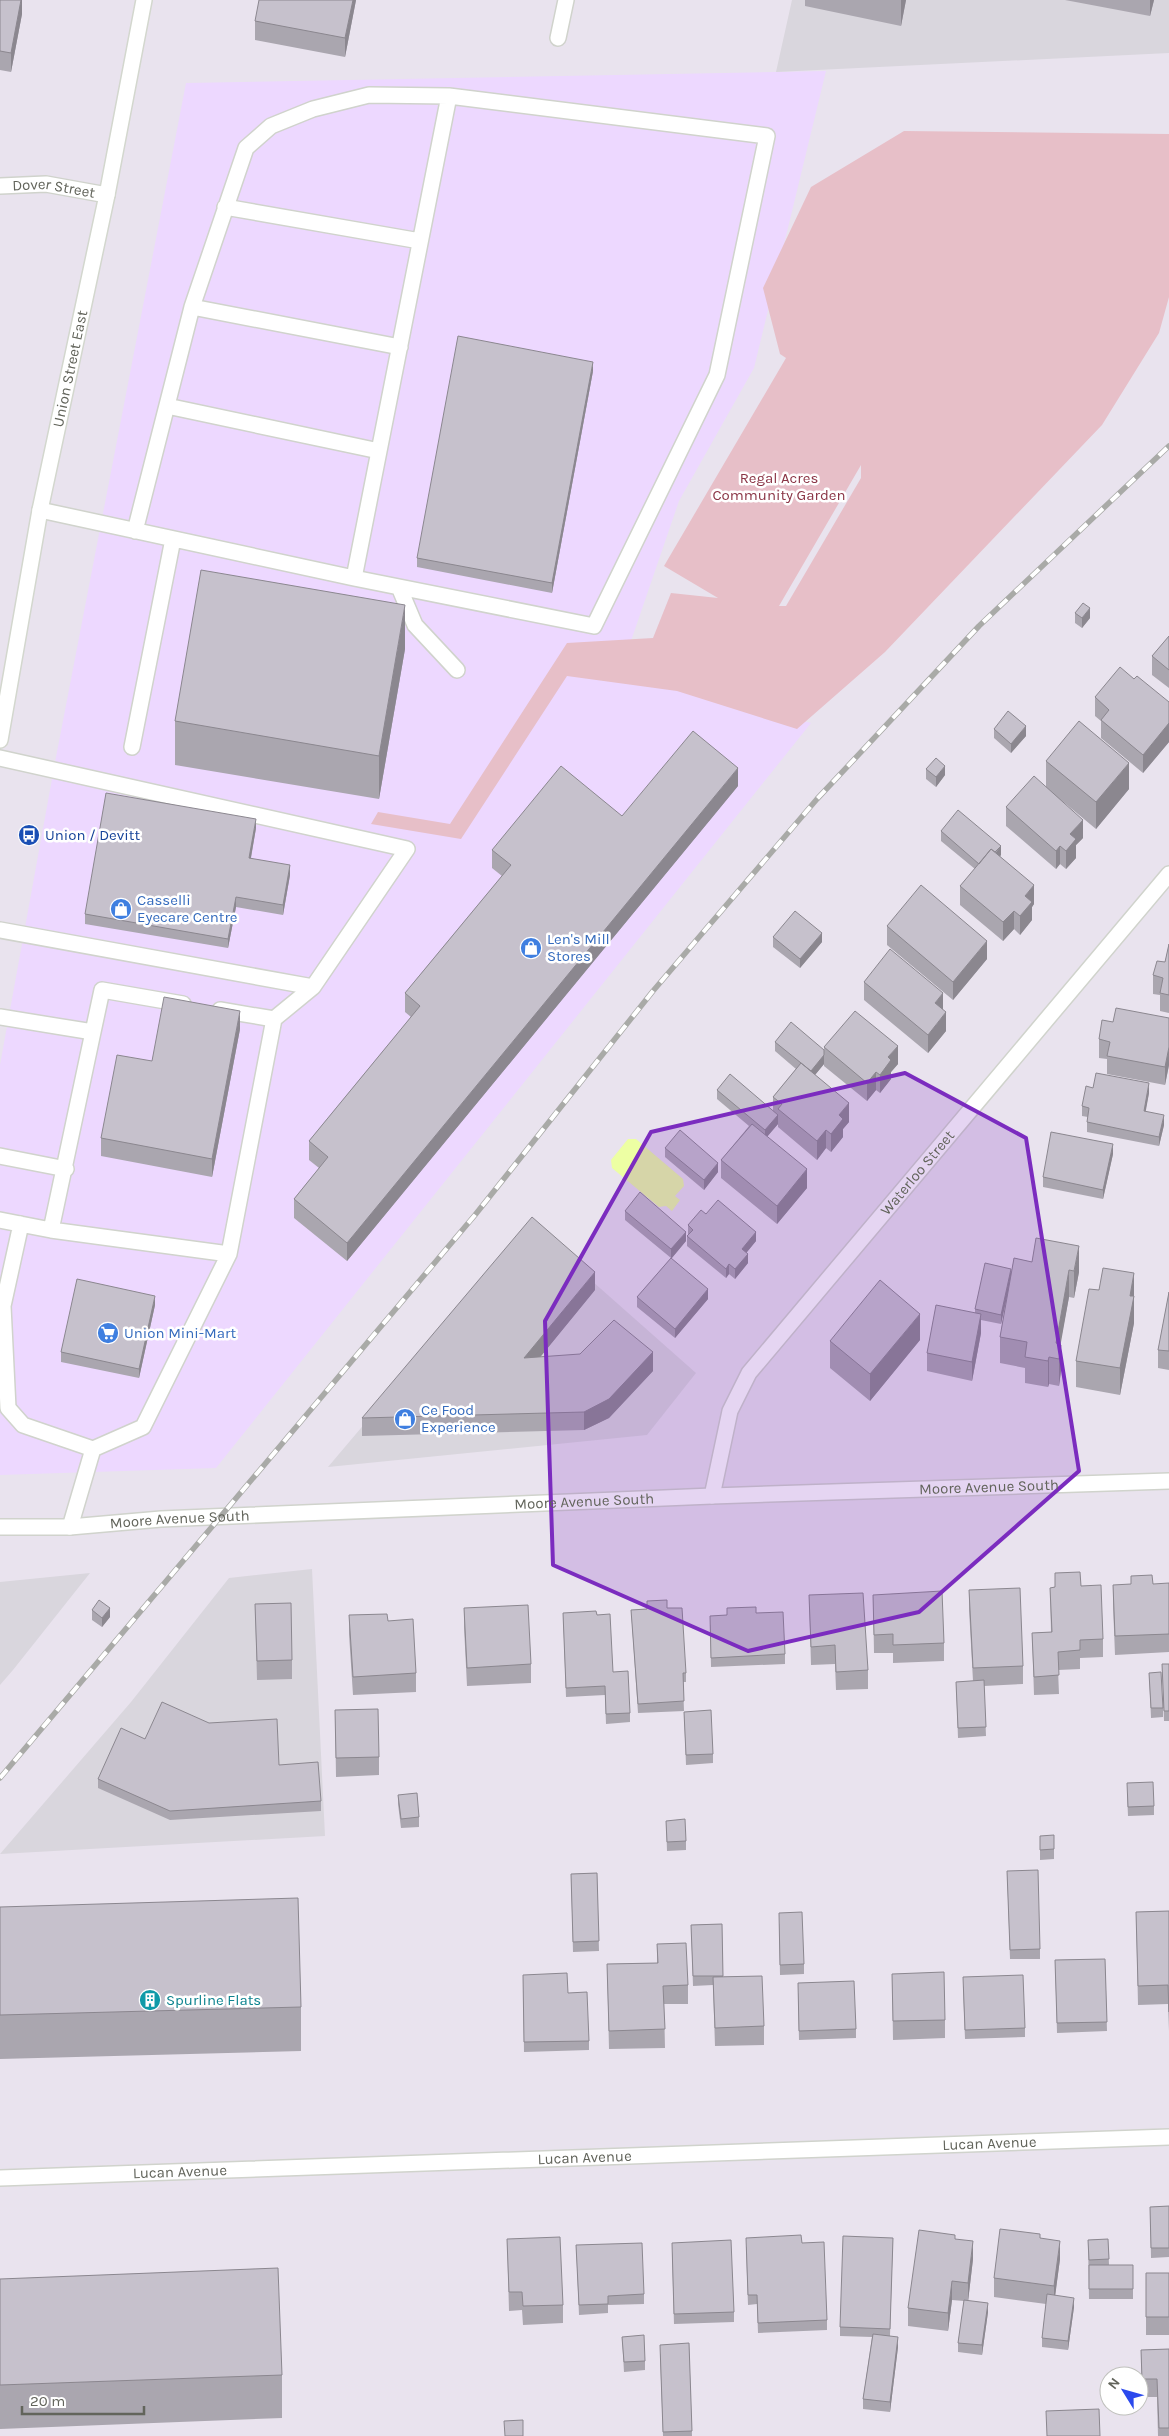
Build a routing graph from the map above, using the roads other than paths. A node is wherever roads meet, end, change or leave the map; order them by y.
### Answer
1 (144, 0) edge
2 (566, 0) edge
3 (558, 38) dead end
4 (449, 96) junction
5 (0, 186) edge
6 (107, 195) junction
7 (225, 207) junction
8 (420, 241) junction
9 (192, 307) junction
10 (400, 347) junction
11 (167, 406) junction
12 (379, 451) junction
13 (40, 510) junction
14 (135, 531) junction
15 (173, 539) junction
16 (354, 578) junction
17 (399, 587) junction
18 (457, 670) dead end
19 (0, 740) edge
20 (132, 747) dead end
21 (0, 758) edge
22 (1169, 874) edge
23 (0, 930) edge
24 (313, 987) junction
25 (0, 1017) edge
26 (274, 1019) junction
27 (93, 1032) junction
28 (0, 1156) edge
29 (66, 1169) junction
30 (0, 1220) edge
31 (21, 1224) junction
32 (51, 1230) junction
33 (229, 1254) junction
34 (93, 1449) junction
35 (1169, 1481) edge
36 (712, 1496) junction
37 (0, 1527) edge
38 (70, 1527) junction
39 (1169, 2137) edge
40 (0, 2178) edge

1 - 6 street, Union Street East
2 - 3 street
4 - 7 street
4 - 8 street
4 - 17 street
5 - 6 street, Dover Street
6 - 13 street, Union Street East
7 - 8 street
7 - 9 street
8 - 10 street
9 - 10 street
9 - 11 street
10 - 12 street
11 - 12 street
11 - 14 street
12 - 16 street
13 - 14 street
13 - 19 street, Union Street East
14 - 15 street
15 - 16 street
15 - 20 street
16 - 17 street
17 - 18 street
21 - 24 street
22 - 36 street, Waterloo Street
23 - 24 street
24 - 26 street
25 - 27 street
26 - 27 street
26 - 33 street
27 - 29 street
28 - 29 street
29 - 32 street
30 - 31 street
31 - 32 street
31 - 34 street
32 - 33 street
33 - 34 street
34 - 38 street
35 - 36 street, Moore Avenue South
36 - 38 street, Moore Avenue South
37 - 38 street, Moore Avenue South
39 - 40 street, Lucan Avenue

